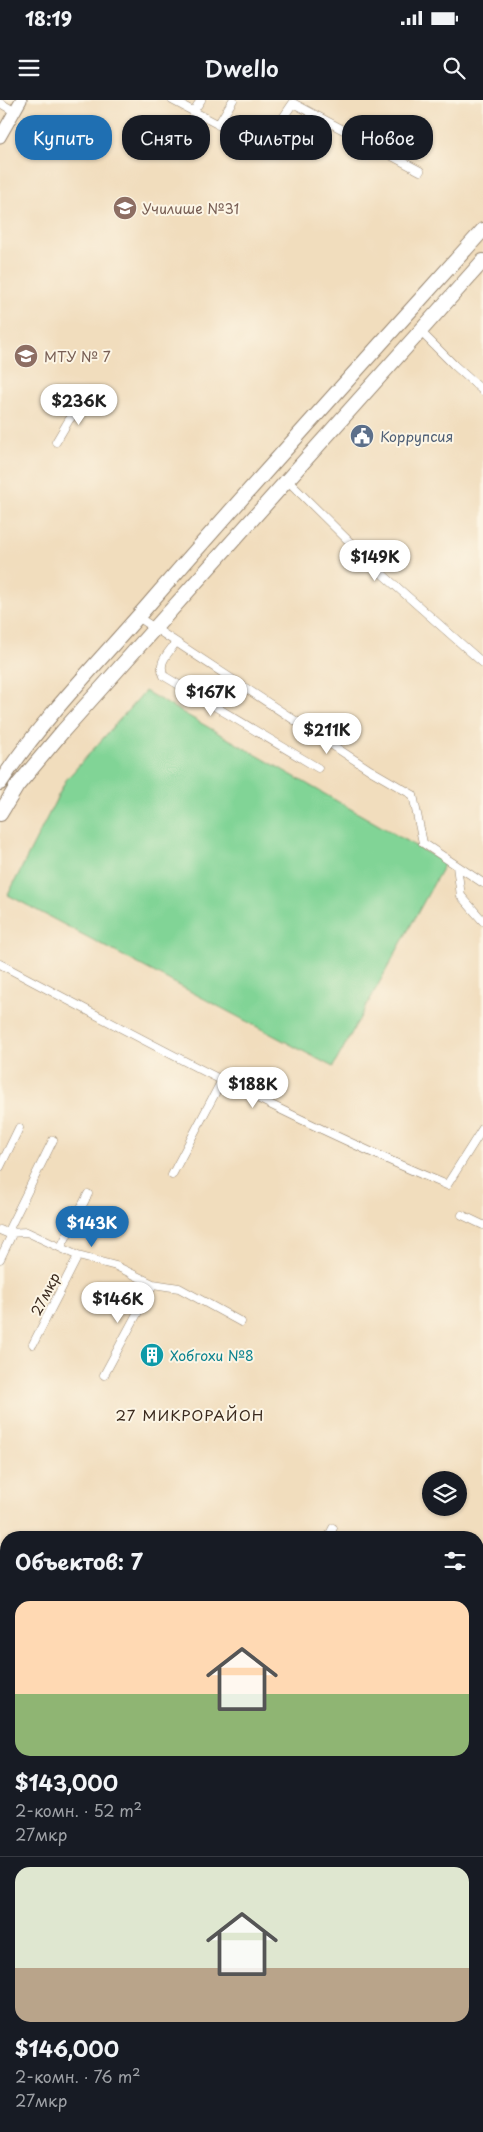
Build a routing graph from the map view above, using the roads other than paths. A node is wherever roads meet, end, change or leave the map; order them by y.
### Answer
1 (21, 100) edge
2 (172, 100) edge
3 (201, 100) edge
4 (233, 100) edge
5 (0, 103) edge
6 (14, 111) junction
7 (193, 112) junction
8 (218, 125) junction
9 (0, 137) edge
10 (420, 172) dead end
11 (483, 230) edge
12 (483, 261) edge
13 (451, 266) junction
14 (467, 279) junction
15 (420, 331) junction
16 (483, 391) edge
17 (86, 400) dead end
18 (56, 442) dead end
19 (272, 465) junction
20 (287, 480) junction
21 (258, 481) junction
22 (275, 494) junction
23 (138, 617) junction
24 (154, 628) junction
25 (176, 642) junction
26 (483, 663) edge
27 (318, 768) dead end
28 (0, 783) edge
29 (0, 814) edge
30 (457, 866) junction
31 (483, 883) edge
32 (483, 921) edge
33 (0, 964) edge
34 (222, 1080) junction
35 (18, 1128) dead end
36 (483, 1128) edge
37 (53, 1140) dead end
38 (0, 1167) edge
39 (172, 1175) dead end
40 (88, 1194) dead end
41 (462, 1214) dead end
42 (483, 1225) edge
43 (7, 1232) edge
44 (61, 1247) junction
45 (78, 1256) junction
46 (0, 1259) edge
47 (153, 1284) junction
48 (241, 1322) dead end
49 (34, 1344) dead end
50 (104, 1375) dead end
51 (333, 1528) dead end
52 (332, 1531) edge

1 - 6 main road
2 - 7 street
3 - 7 street
4 - 8 street
5 - 6 street
6 - 9 main road
7 - 8 street
8 - 10 street
11 - 13 highway
12 - 14 highway
13 - 14 highway
13 - 19 highway
14 - 15 highway
15 - 16 street
15 - 20 highway
17 - 18 street
19 - 20 highway
19 - 21 highway
20 - 22 highway
20 - 26 street
21 - 22 highway
21 - 23 highway
22 - 24 highway
23 - 24 street
23 - 28 highway
24 - 25 street
24 - 29 highway
25 - 27 street
25 - 30 street
30 - 31 street
30 - 32 street
33 - 34 street
34 - 36 street
34 - 39 street
35 - 38 street
37 - 43 street
40 - 44 street
41 - 42 street
43 - 44 street
43 - 46 street
44 - 45 street
45 - 47 street
45 - 49 street, 27мкр
47 - 48 street
47 - 50 street
51 - 52 street

